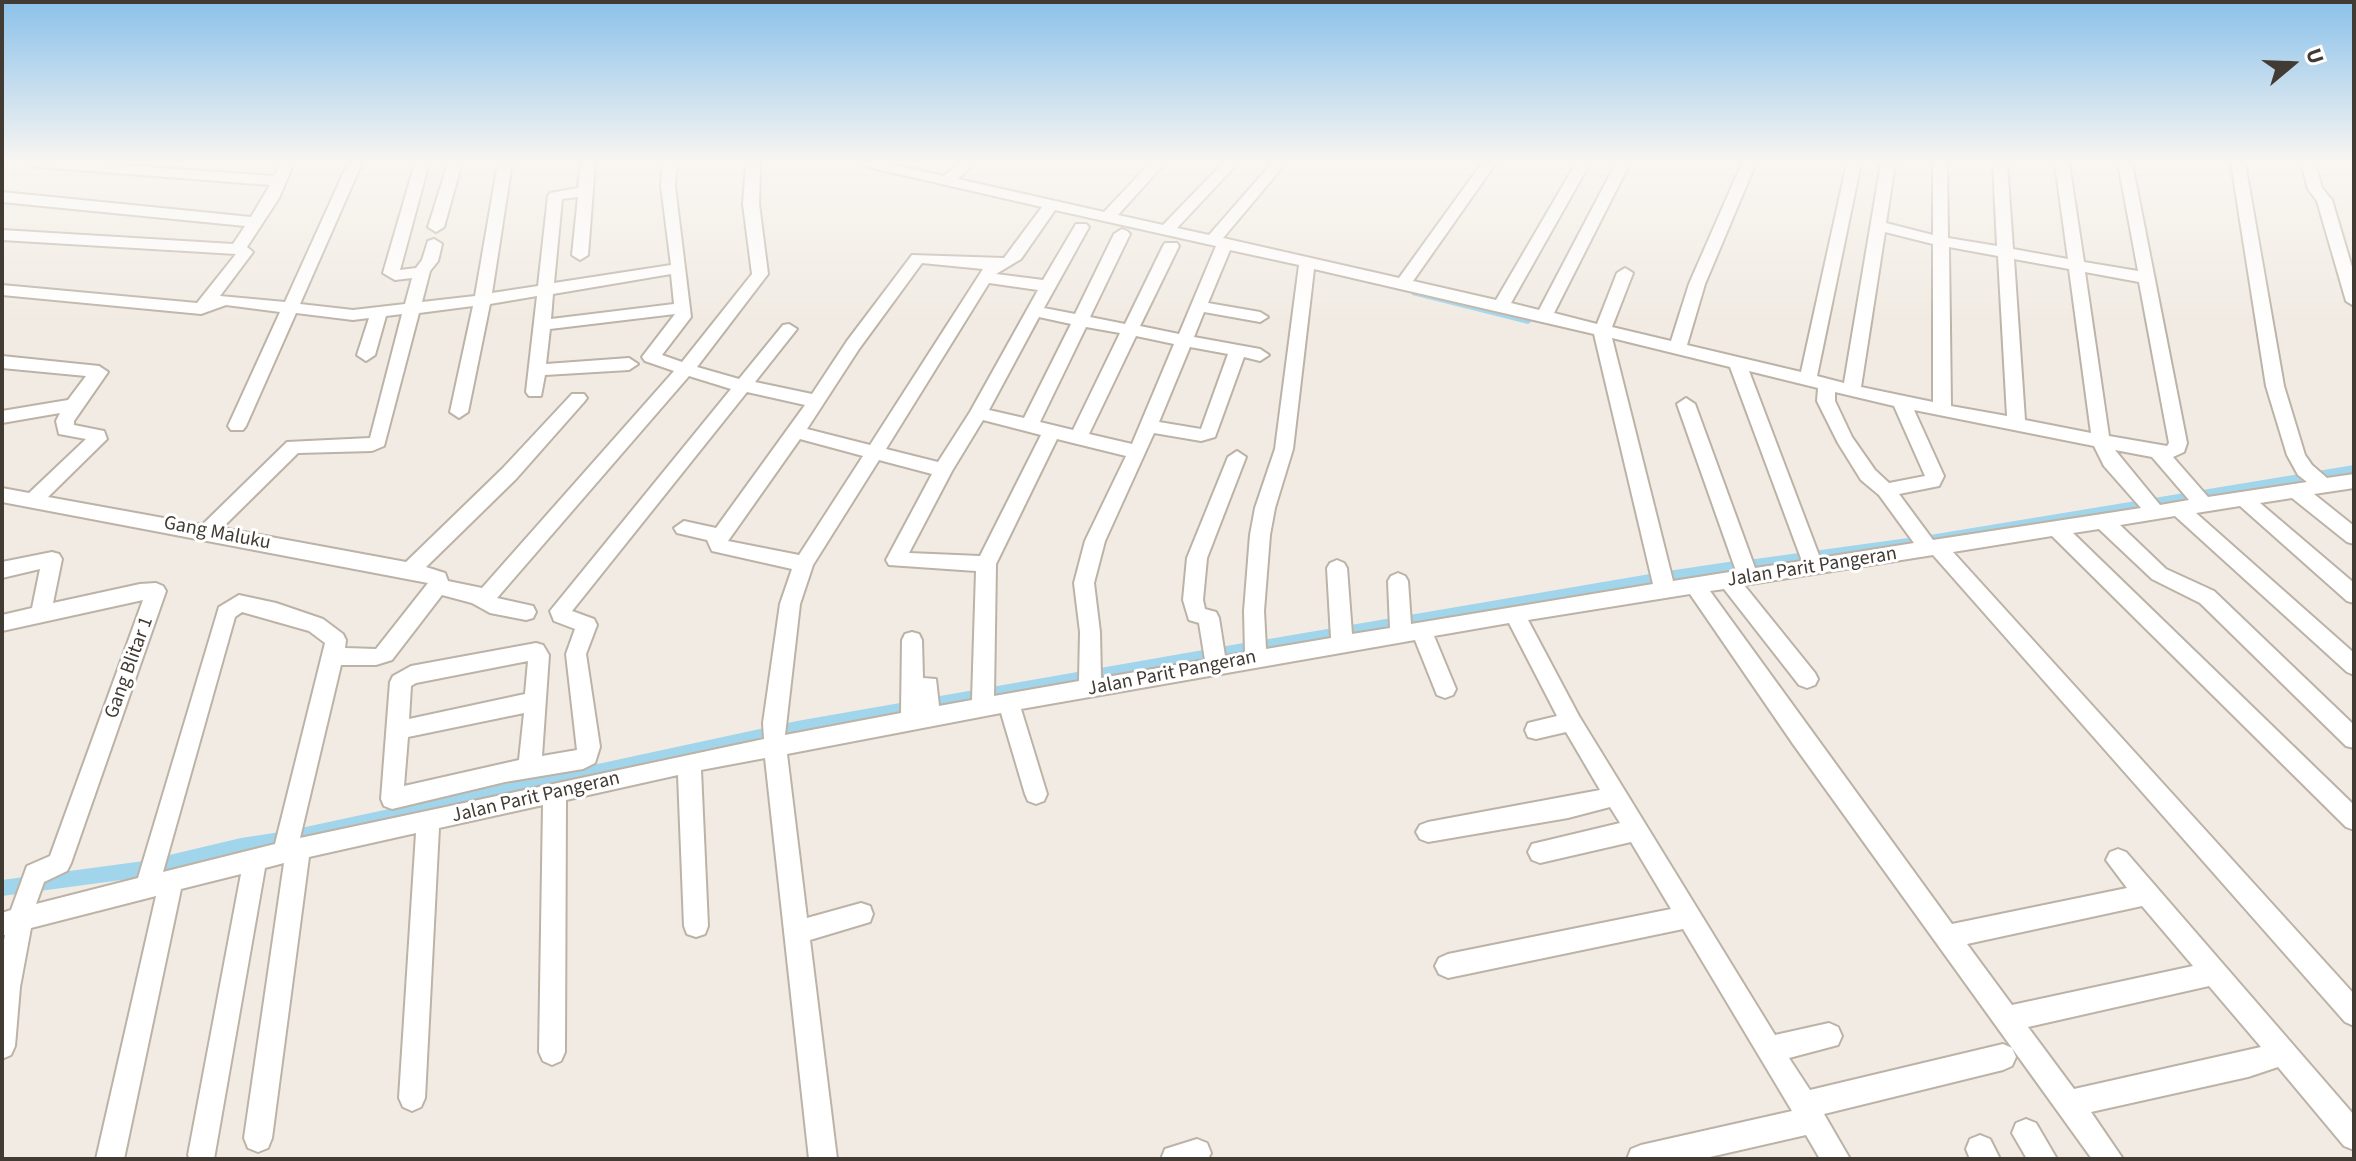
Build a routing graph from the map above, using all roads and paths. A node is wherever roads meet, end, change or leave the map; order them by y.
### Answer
1 (207, 217) edge
2 (259, 217) edge
3 (331, 217) edge
4 (407, 217) edge
5 (440, 217) edge
6 (496, 217) edge
7 (552, 217) edge
8 (583, 217) edge
9 (672, 217) edge
10 (753, 217) edge
11 (1043, 217) edge
12 (1108, 217) edge
13 (1186, 217) edge
14 (1237, 217) edge
15 (1450, 217) edge
16 (1552, 217) edge
17 (1595, 217) edge
18 (1726, 217) edge
19 (1845, 217) edge
20 (1881, 217) edge
21 (1940, 217) edge
22 (2003, 217) edge
23 (2069, 217) edge
24 (2135, 217) edge
25 (2247, 217) edge
26 (2329, 217) edge
27 (256, 222) junction
28 (1880, 226) junction
29 (1081, 227) dead end
30 (1122, 234) dead end
31 (2, 235) edge
32 (1169, 238) junction
33 (1219, 241) junction
34 (1940, 241) junction
35 (238, 249) junction
36 (2005, 253) junction
37 (580, 255) dead end
38 (1307, 261) junction
39 (2076, 265) junction
40 (679, 268) junction
41 (990, 271) junction
42 (421, 272) junction
43 (1625, 273) dead end
44 (2147, 278) junction
45 (1403, 284) junction
46 (1048, 286) junction
47 (544, 289) junction
48 (2, 290) edge
49 (483, 300) junction
50 (2354, 301) edge
51 (292, 306) junction
52 (1197, 306) junction
53 (1501, 306) junction
54 (683, 308) junction
55 (201, 309) junction
56 (411, 310) junction
57 (1033, 311) junction
58 (379, 313) junction
59 (1260, 317) dead end
60 (1544, 317) junction
61 (1082, 321) junction
62 (542, 325) junction
63 (789, 329) dead end
64 (1132, 330) junction
65 (1602, 332) junction
66 (1182, 340) junction
67 (1677, 349) junction
68 (1238, 350) junction
69 (366, 355) dead end
70 (1260, 355) dead end
71 (2, 362) edge
72 (1737, 363) junction
73 (629, 364) dead end
74 (687, 367) junction
75 (538, 370) junction
76 (1818, 382) junction
77 (745, 387) junction
78 (1852, 389) junction
79 (535, 392) dead end
80 (578, 398) dead end
81 (816, 401) junction
82 (1901, 402) junction
83 (1686, 404) dead end
84 (74, 405) junction
85 (1942, 409) junction
86 (459, 412) dead end
87 (978, 413) junction
88 (2, 417) edge
89 (2016, 424) junction
90 (1030, 425) junction
91 (237, 426) dead end
92 (1147, 426) junction
93 (1052, 431) junction
94 (796, 432) junction
95 (1079, 436) junction
96 (2101, 441) junction
97 (874, 452) junction
98 (1137, 452) junction
99 (2158, 452) junction
100 (1237, 457) dead end
101 (943, 470) junction
102 (2315, 479) junction
103 (2354, 481) edge
104 (1886, 490) junction
105 (2297, 491) junction
106 (2, 495) edge
107 (2199, 498) junction
108 (2245, 500) junction
109 (32, 501) junction
110 (2180, 510) junction
111 (2157, 514) junction
112 (2104, 522) junction
113 (684, 528) dead end
114 (2057, 529) junction
115 (206, 532) junction
116 (721, 536) junction
117 (2354, 537) edge
118 (1927, 544) junction
119 (1810, 561) junction
120 (804, 564) junction
121 (986, 564) junction
122 (1337, 568) dead end
123 (2, 570) edge
124 (410, 570) junction
125 (435, 580) junction
126 (1738, 580) junction
127 (1398, 581) dead end
128 (1696, 587) junction
129 (1665, 591) junction
130 (2354, 595) edge
131 (478, 597) junction
132 (526, 612) dead end
133 (1515, 614) junction
134 (41, 615) junction
135 (2, 623) edge
136 (1405, 626) junction
137 (912, 640) dead end
138 (1342, 643) junction
139 (334, 656) junction
140 (1214, 656) junction
141 (1256, 657) junction
142 (2354, 666) edge
143 (1807, 679) dead end
144 (1091, 680) junction
145 (1445, 689) dead end
146 (983, 698) junction
147 (536, 701) junction
148 (1009, 704) junction
149 (921, 708) junction
150 (1571, 722) junction
151 (1536, 730) dead end
152 (395, 731) junction
153 (774, 737) junction
154 (2354, 739) edge
155 (689, 763) junction
156 (530, 767) junction
157 (506, 789) junction
158 (555, 794) junction
159 (1036, 794) dead end
160 (1616, 796) junction
161 (2354, 820) edge
162 (428, 822) junction
163 (1636, 830) junction
164 (1428, 832) dead end
165 (289, 844) junction
166 (1540, 852) dead end
167 (255, 860) junction
168 (2118, 860) dead end
169 (155, 876) junction
170 (2144, 890) junction
171 (861, 914) dead end
172 (1691, 916) junction
173 (12, 922) edge
174 (696, 926) dead end
175 (795, 933) junction
176 (1948, 936) junction
177 (1448, 966) dead end
178 (2213, 970) junction
179 (2354, 1013) edge
180 (2008, 1019) junction
181 (1829, 1036) dead end
182 (2, 1046) edge
183 (1771, 1049) junction
184 (552, 1052) dead end
185 (2283, 1052) junction
186 (2003, 1057) dead end
187 (412, 1098) dead end
188 (2068, 1104) junction
189 (1808, 1113) junction
190 (2026, 1133) dead end
191 (2354, 1136) edge
192 (258, 1138) dead end
193 (202, 1155) dead end
194 (110, 1159) edge
195 (823, 1159) edge
196 (1641, 1159) edge
197 (1836, 1159) edge
198 (2043, 1159) edge
199 (2109, 1159) edge

1 - 27 street
2 - 27 street
3 - 51 street
4 - 42 street
5 - 42 street
6 - 49 street
7 - 47 street
8 - 37 street
9 - 40 street
10 - 74 street
11 - 41 street
12 - 32 street
13 - 32 street
14 - 33 street
15 - 45 street
16 - 53 street
17 - 60 street
18 - 67 street
19 - 76 street
20 - 28 street
21 - 34 street
22 - 36 street
23 - 39 street
24 - 44 street
25 - 102 street
26 - 50 street
27 - 35 street
28 - 34 street
28 - 78 street
29 - 46 street
30 - 61 street
31 - 35 street
32 - 33 street
32 - 64 street
33 - 38 street
33 - 52 street
34 - 36 street
34 - 85 street
35 - 55 street
36 - 39 street
36 - 89 street
38 - 45 street
38 - 141 street
39 - 44 street
39 - 96 street
40 - 47 street
40 - 54 street
41 - 46 street
41 - 81 street
41 - 97 street
42 - 56 street
43 - 65 street
44 - 99 street
45 - 53 street
46 - 57 street
47 - 49 street
47 - 62 street
48 - 55 street
49 - 56 street
49 - 86 street
51 - 55 street
51 - 58 street
51 - 91 street
52 - 59 street
52 - 66 street
53 - 60 street
54 - 62 street
54 - 74 street
56 - 58 street
56 - 115 street
57 - 61 street
57 - 87 street
58 - 69 street
60 - 65 street
61 - 64 street
61 - 90 street
62 - 75 street
63 - 77 street
64 - 66 street
64 - 95 street
65 - 67 street
65 - 129 street
66 - 68 street
66 - 92 street
67 - 72 street
68 - 70 street
68 - 92 street
71 - 84 street
72 - 76 street
72 - 119 street
73 - 75 street
74 - 77 street
74 - 131 street
75 - 79 street
76 - 78 street
76 - 104 street
77 - 81 street
77 - 156 street
78 - 82 street
80 - 124 street
81 - 94 street
82 - 85 street
82 - 104 street
83 - 126 street
84 - 88 street
84 - 109 street
85 - 89 street
87 - 90 street
87 - 101 street
89 - 96 street
90 - 93 street
92 - 98 street
93 - 95 street
93 - 121 street
94 - 97 street
94 - 116 street
95 - 98 street
96 - 99 street
96 - 111 street
97 - 101 street
97 - 120 street
98 - 144 street
99 - 107 street
100 - 140 street
101 - 121 street
102 - 103 street, Jalan Parit Pangeran
102 - 105 street, Jalan Parit Pangeran
104 - 118 street
105 - 108 street, Jalan Parit Pangeran
105 - 117 street
106 - 109 street, Gang Maluku
107 - 108 street, Jalan Parit Pangeran
107 - 110 street, Jalan Parit Pangeran
108 - 130 street
109 - 115 street, Gang Maluku
110 - 111 street, Jalan Parit Pangeran
110 - 142 street
111 - 112 street, Jalan Parit Pangeran
112 - 114 street, Jalan Parit Pangeran
112 - 154 street
113 - 116 street
114 - 118 street, Jalan Parit Pangeran
114 - 161 street
115 - 124 street, Gang Maluku
116 - 120 street
118 - 119 street, Jalan Parit Pangeran
118 - 179 street
119 - 126 street, Jalan Parit Pangeran
120 - 153 street
121 - 146 street
122 - 138 street
123 - 134 street
124 - 125 street, Gang Maluku
125 - 131 street, Gang Maluku
125 - 139 street
126 - 128 street, Jalan Parit Pangeran
126 - 143 street
127 - 136 street
128 - 129 street, Jalan Parit Pangeran
128 - 176 street
129 - 133 street, Jalan Parit Pangeran
131 - 132 street, Gang Maluku
133 - 136 street, Jalan Parit Pangeran
133 - 150 street
134 - 135 street, Gang Blitar 1
134 - 173 street, Gang Blitar 1
136 - 138 street, Jalan Parit Pangeran
136 - 145 street
137 - 149 street
138 - 141 street, Jalan Parit Pangeran
139 - 165 street
139 - 169 street
140 - 141 street, Jalan Parit Pangeran
140 - 144 street, Jalan Parit Pangeran
144 - 148 street, Jalan Parit Pangeran
146 - 148 street, Jalan Parit Pangeran
146 - 149 street, Jalan Parit Pangeran
147 - 152 street
147 - 152 street
147 - 156 street
148 - 159 street
149 - 153 street, Jalan Parit Pangeran
150 - 151 street
150 - 160 street
152 - 157 street
153 - 155 street, Jalan Parit Pangeran
153 - 175 street
155 - 158 street, Jalan Parit Pangeran
155 - 174 street
156 - 157 street
157 - 158 street, Jalan Parit Pangeran
157 - 162 street, Jalan Parit Pangeran
158 - 184 street
160 - 163 street
160 - 164 street
162 - 165 street, Jalan Parit Pangeran
162 - 187 street
163 - 166 street
163 - 172 street
165 - 167 street, Jalan Parit Pangeran
165 - 192 street
167 - 169 street, Jalan Parit Pangeran
167 - 193 street
168 - 170 street
169 - 173 street, Jalan Parit Pangeran
169 - 194 street
170 - 176 street
170 - 178 street
171 - 175 street
172 - 177 street
172 - 183 street
173 - 182 street
175 - 195 street
176 - 180 street
178 - 180 street
178 - 185 street
180 - 188 street
181 - 183 street
183 - 189 street
185 - 188 street
185 - 191 street
186 - 189 street
188 - 199 street
189 - 196 street
189 - 197 street
190 - 198 street

